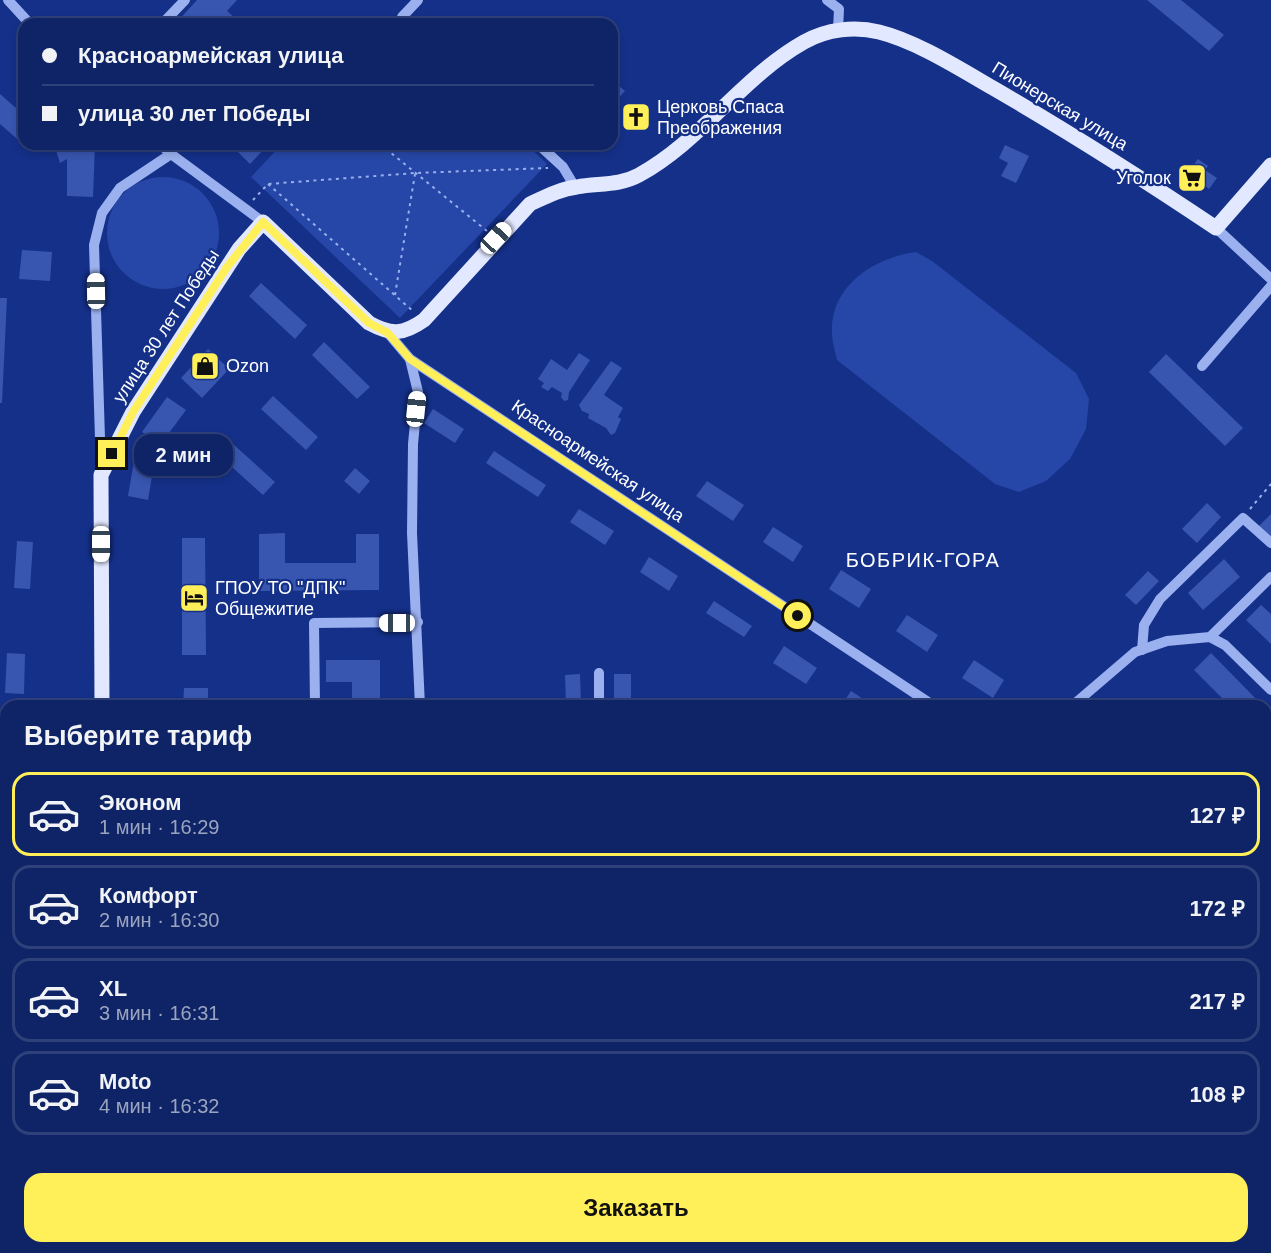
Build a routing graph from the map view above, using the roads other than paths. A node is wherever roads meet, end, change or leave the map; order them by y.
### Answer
1 (8, 0) edge
2 (185, 0) edge
3 (418, 0) edge
4 (828, 0) edge
5 (842, 4) edge
6 (24, 18) edge
7 (168, 18) edge
8 (403, 18) edge
9 (838, 30) junction
10 (167, 150) edge
11 (545, 150) edge
12 (171, 154) junction
13 (1271, 165) edge
14 (575, 187) junction
15 (263, 222) junction
16 (1216, 228) junction
17 (1271, 279) edge
18 (1271, 286) edge
19 (388, 333) junction
20 (410, 359) junction
21 (1202, 366) dead end
22 (101, 475) junction
23 (1271, 543) edge
24 (1271, 577) edge
25 (418, 622) junction
26 (1210, 637) junction
27 (1142, 650) junction
28 (599, 673) dead end
29 (1271, 690) edge
30 (102, 700) edge
31 (315, 700) edge
32 (420, 700) edge
33 (599, 700) edge
34 (925, 700) edge
35 (1079, 700) edge

1 - 6 street
2 - 7 street
3 - 8 street
4 - 5 street
5 - 9 street
9 - 14 main road, Пионерская улица
9 - 16 main road, Пионерская улица
10 - 12 street
11 - 14 street
12 - 15 street
12 - 22 street
13 - 16 main road
14 - 19 main road, Пионерская улица
15 - 19 main road, Красноармейская улица
15 - 22 main road, улица 30 лет Победы
16 - 17 street, Пионерская улица
18 - 21 street
19 - 20 street, Красноармейская улица
20 - 25 street
20 - 34 street, Красноармейская улица
22 - 30 main road, улица 30 лет Победы
23 - 27 street
24 - 26 street
25 - 31 street
25 - 32 street
26 - 27 street
26 - 29 street
27 - 35 street
28 - 33 street

